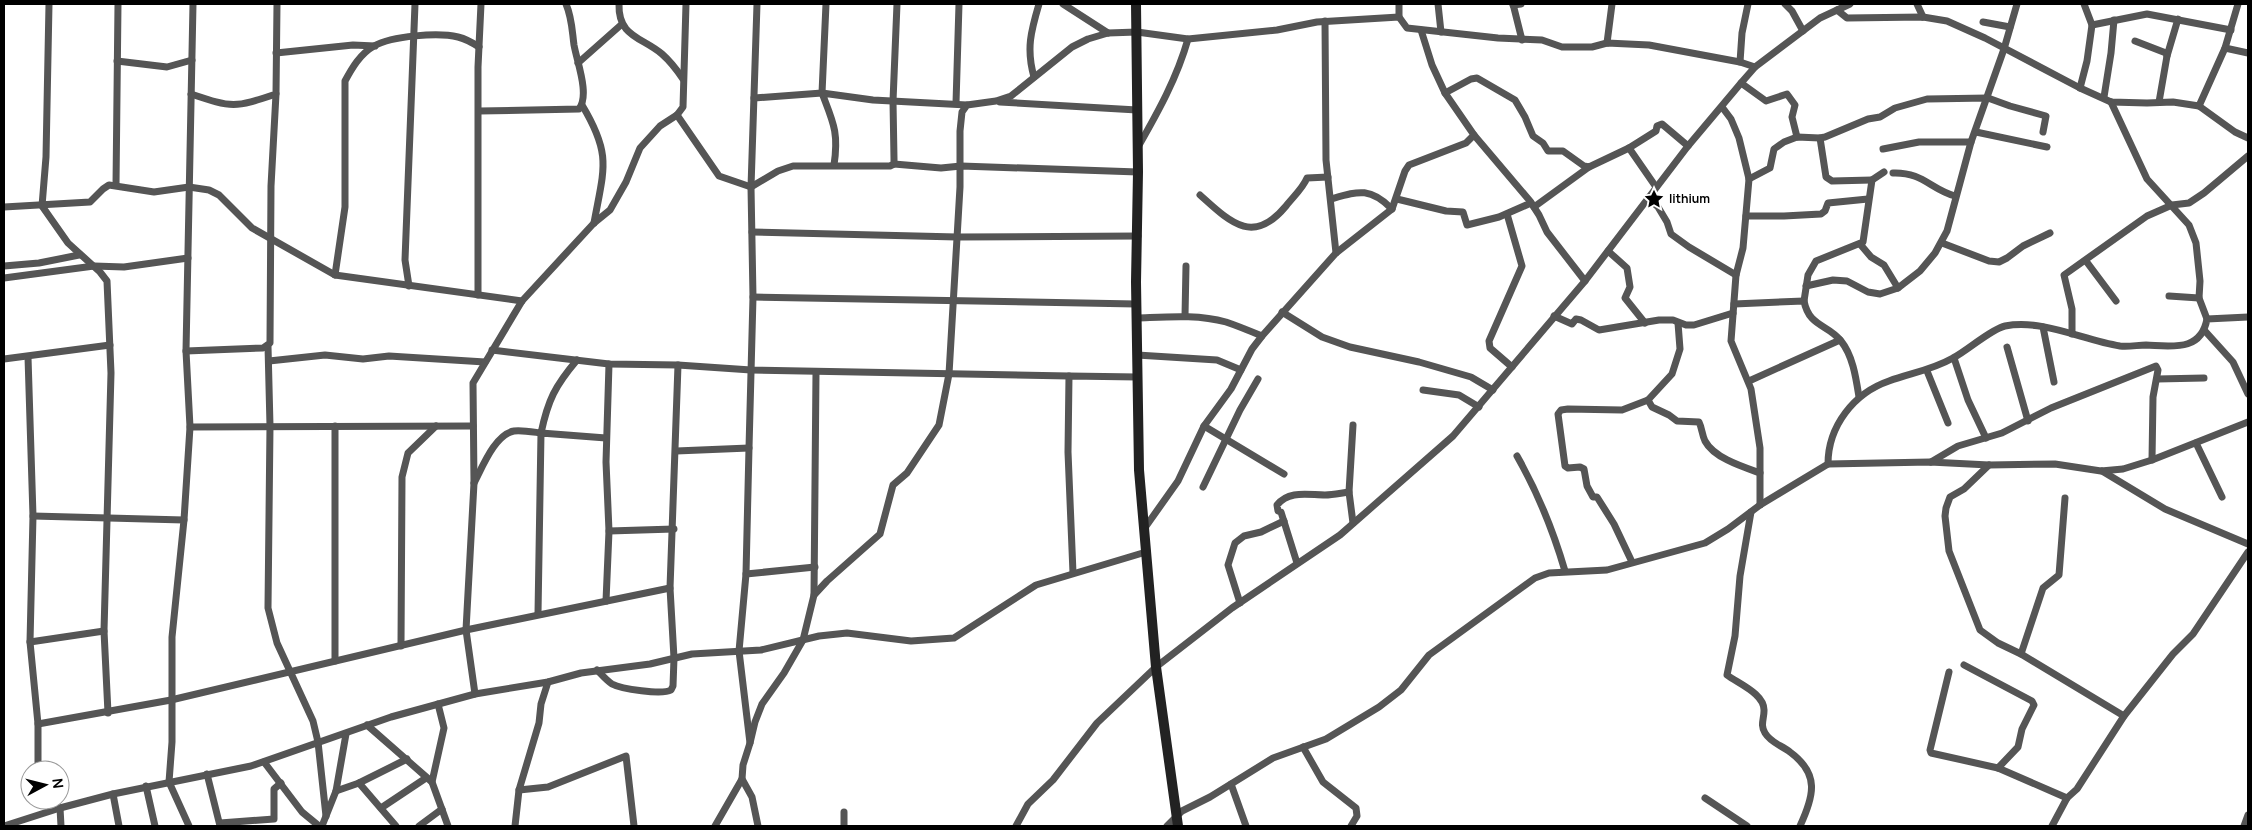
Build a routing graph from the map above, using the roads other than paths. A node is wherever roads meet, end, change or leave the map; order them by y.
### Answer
1 (49, 4) edge
2 (118, 4) edge
3 (193, 4) edge
4 (277, 4) edge
5 (415, 4) edge
6 (481, 4) edge
7 (566, 4) edge
8 (619, 4) edge
9 (686, 4) edge
10 (757, 4) edge
11 (826, 4) edge
12 (897, 4) edge
13 (959, 4) edge
14 (1039, 4) edge
15 (1063, 4) edge
16 (1136, 4) edge
17 (1399, 4) edge
18 (1438, 4) edge
19 (1513, 4) edge
20 (1521, 4) edge
21 (1612, 4) edge
22 (1748, 4) edge
23 (1785, 4) edge
24 (1831, 4) edge
25 (1850, 4) edge
26 (1917, 4) edge
27 (2017, 4) edge
28 (2084, 4) edge
29 (2238, 4) edge
30 (1833, 11) junction
31 (1399, 17) junction
32 (1923, 17) junction
33 (2178, 19) junction
34 (2114, 20) junction
35 (1325, 22) junction
36 (1983, 22) dead end
37 (622, 24) junction
38 (2092, 25) junction
39 (2010, 27) junction
40 (1421, 30) junction
41 (2231, 30) junction
42 (1803, 31) junction
43 (1137, 32) junction
44 (1441, 32) junction
45 (1108, 33) junction
46 (414, 36) junction
47 (1188, 39) junction
48 (1522, 40) junction
49 (2135, 41) dead end
50 (1607, 43) junction
51 (375, 46) junction
52 (479, 47) junction
53 (2225, 48) junction
54 (2004, 49) junction
55 (276, 53) junction
56 (2248, 53) edge
57 (2167, 56) junction
58 (192, 60) junction
59 (117, 61) junction
60 (1740, 62) junction
61 (578, 63) junction
62 (1755, 67) junction
63 (1034, 77) junction
64 (683, 79) junction
65 (1741, 83) junction
66 (2080, 88) junction
67 (822, 92) junction
68 (1445, 93) junction
69 (191, 94) junction
70 (276, 94) junction
71 (2104, 97) junction
72 (754, 98) junction
73 (1988, 98) junction
74 (893, 101) junction
75 (996, 101) junction
76 (2111, 102) junction
77 (2159, 102) junction
78 (956, 104) junction
79 (582, 105) junction
80 (967, 105) junction
81 (2199, 106) junction
82 (1722, 107) junction
83 (1137, 110) junction
84 (479, 111) junction
85 (677, 115) junction
86 (1976, 132) junction
87 (2043, 132) dead end
88 (1474, 135) junction
89 (1797, 137) junction
90 (1820, 138) junction
91 (2248, 138) edge
92 (1971, 142) junction
93 (1688, 146) junction
94 (1138, 147) junction
95 (2047, 147) dead end
96 (1629, 148) junction
97 (1883, 149) dead end
98 (2248, 156) edge
99 (894, 164) junction
100 (834, 165) junction
101 (961, 166) junction
102 (1589, 167) junction
103 (1138, 172) junction
104 (1884, 172) dead end
105 (1893, 173) dead end
106 (1328, 177) junction
107 (1749, 179) junction
108 (1872, 180) junction
109 (116, 185) junction
110 (189, 187) junction
111 (751, 187) junction
112 (1656, 187) junction
113 (1200, 195) dead end
114 (1955, 196) junction
115 (1648, 198) junction
116 (1331, 199) junction
117 (1397, 199) junction
118 (1868, 199) junction
119 (1532, 205) junction
120 (2172, 205) junction
121 (42, 206) junction
122 (4, 207) edge
123 (1392, 210) junction
124 (1507, 214) junction
125 (1746, 216) junction
126 (594, 223) junction
127 (752, 232) junction
128 (2050, 233) dead end
129 (1138, 236) junction
130 (957, 237) junction
131 (270, 238) junction
132 (1942, 243) junction
133 (1860, 244) junction
134 (1608, 251) junction
135 (1336, 252) junction
136 (79, 255) junction
137 (188, 258) junction
138 (2086, 261) junction
139 (4, 266) edge
140 (94, 266) junction
141 (1186, 266) dead end
142 (335, 275) junction
143 (1736, 275) junction
144 (4, 278) edge
145 (1585, 281) junction
146 (409, 286) junction
147 (1806, 286) junction
148 (1898, 288) junction
149 (478, 295) junction
150 (2169, 296) dead end
151 (753, 297) junction
152 (2199, 298) junction
153 (522, 301) junction
154 (1804, 301) junction
155 (2116, 301) dead end
156 (954, 302) junction
157 (1136, 304) junction
158 (1734, 304) junction
159 (1282, 312) junction
160 (1733, 313) junction
161 (1185, 316) junction
162 (1554, 316) junction
163 (2248, 317) edge
164 (1136, 318) junction
165 (2207, 318) junction
166 (1678, 323) junction
167 (1645, 324) junction
168 (2043, 327) junction
169 (2204, 331) junction
170 (2072, 334) junction
171 (1262, 336) junction
172 (1840, 340) junction
173 (110, 345) junction
174 (268, 346) junction
175 (2007, 348) dead end
176 (492, 350) junction
177 (186, 351) junction
178 (1137, 355) junction
179 (28, 357) junction
180 (1954, 358) junction
181 (4, 360) edge
182 (576, 360) junction
183 (269, 361) junction
184 (485, 362) junction
185 (609, 364) junction
186 (678, 365) junction
187 (1512, 367) junction
188 (751, 370) junction
189 (1241, 370) junction
190 (1927, 371) junction
191 (816, 372) junction
192 (949, 374) junction
193 (1069, 376) junction
194 (1138, 377) junction
195 (2204, 378) dead end
196 (1258, 379) dead end
197 (2157, 379) junction
198 (1749, 381) junction
199 (2054, 382) dead end
200 (1423, 390) dead end
201 (1493, 390) junction
202 (2248, 394) edge
203 (1859, 397) junction
204 (1648, 400) junction
205 (1479, 407) junction
206 (2028, 421) junction
207 (2248, 422) edge
208 (1948, 423) dead end
209 (1354, 425) dead end
210 (270, 426) junction
211 (335, 426) junction
212 (436, 426) junction
213 (473, 426) junction
214 (1204, 426) junction
215 (190, 427) junction
216 (541, 432) junction
217 (606, 438) junction
218 (1986, 438) junction
219 (1226, 439) junction
220 (2196, 443) junction
221 (749, 448) junction
222 (676, 451) junction
223 (1517, 456) dead end
224 (2152, 460) junction
225 (1930, 462) junction
226 (1828, 464) junction
227 (1989, 465) junction
228 (2101, 471) junction
229 (1760, 473) junction
230 (1284, 474) dead end
231 (474, 483) junction
232 (1203, 486) dead end
233 (1349, 492) junction
234 (2222, 497) dead end
235 (2065, 498) dead end
236 (1760, 505) junction
237 (1751, 512) junction
238 (33, 516) junction
239 (107, 518) junction
240 (184, 520) junction
241 (1284, 521) junction
242 (1353, 523) junction
243 (674, 530) junction
244 (1144, 530) junction
245 (609, 531) junction
246 (2248, 544) edge
247 (1146, 552) junction
248 (2248, 552) edge
249 (1632, 562) junction
250 (1297, 563) junction
251 (815, 568) junction
252 (1565, 571) junction
253 (1073, 573) junction
254 (746, 574) junction
255 (670, 588) junction
256 (814, 595) junction
257 (606, 601) junction
258 (1240, 603) junction
259 (538, 614) junction
260 (466, 630) junction
261 (104, 631) junction
262 (803, 640) junction
263 (30, 642) junction
264 (401, 646) junction
265 (739, 651) junction
266 (2021, 654) junction
267 (674, 658) junction
268 (335, 661) junction
269 (1964, 665) dead end
270 (1156, 667) junction
271 (597, 670) junction
272 (291, 671) junction
273 (1949, 672) dead end
274 (548, 682) junction
275 (475, 694) junction
276 (171, 700) junction
277 (438, 704) junction
278 (108, 713) junction
279 (2124, 716) junction
280 (38, 724) junction
281 (367, 725) junction
282 (346, 734) junction
283 (318, 742) junction
284 (750, 744) junction
285 (1303, 747) junction
286 (407, 759) junction
287 (38, 760) edge
288 (264, 762) junction
289 (1998, 768) junction
290 (207, 774) junction
291 (429, 780) junction
292 (742, 780) junction
293 (169, 782) junction
294 (281, 783) junction
295 (358, 783) junction
296 (1232, 784) junction
297 (146, 786) junction
298 (519, 790) junction
299 (336, 791) junction
300 (113, 794) junction
301 (1705, 798) dead end
302 (2067, 798) junction
303 (70, 805) edge
304 (381, 808) junction
305 (442, 809) junction
306 (50, 810) edge
307 (60, 810) edge
308 (844, 812) dead end
309 (2248, 814) edge
310 (326, 816) junction
311 (1177, 821) edge
312 (220, 825) edge
313 (4, 826) edge
314 (61, 826) edge
315 (119, 826) edge
316 (155, 826) edge
317 (189, 826) edge
318 (321, 826) edge
319 (396, 826) edge
320 (419, 826) edge
321 (448, 826) edge
322 (515, 826) edge
323 (634, 826) edge
324 (715, 826) edge
325 (758, 826) edge
326 (844, 826) edge
327 (1016, 826) edge
328 (1168, 826) edge
329 (1246, 826) edge
330 (1351, 826) edge
331 (1746, 826) edge
332 (1800, 826) edge
333 (2052, 826) edge
334 (2244, 826) edge

1 - 121 street
2 - 59 street
3 - 58 street
4 - 55 street
5 - 46 street
6 - 52 street
7 - 61 street
8 - 37 street
9 - 64 street
10 - 72 street
11 - 67 street
12 - 74 street
13 - 78 street
14 - 63 street
15 - 45 street
16 - 43 street
17 - 31 street
18 - 44 street
19 - 20 street
19 - 48 street
21 - 50 street
22 - 60 street
23 - 42 street
24 - 30 street
25 - 30 street
26 - 32 street
27 - 39 street
28 - 38 street
29 - 41 street
30 - 32 street
30 - 42 street
31 - 35 street
31 - 40 street
32 - 54 street
33 - 34 street
33 - 41 street
33 - 57 street
34 - 38 street
34 - 71 street
35 - 47 street
35 - 106 street
36 - 39 street
37 - 61 street
37 - 64 street
38 - 66 street
39 - 54 street
40 - 44 street
40 - 68 street
41 - 53 street
42 - 62 street
43 - 45 street
43 - 47 street
43 - 83 street
44 - 48 street
45 - 63 street
46 - 51 street
46 - 52 street
46 - 146 street
47 - 94 street
48 - 50 street
49 - 57 street
50 - 60 street
51 - 55 street
51 - 142 street
52 - 84 street
53 - 56 street
53 - 81 street
54 - 66 street
54 - 73 street
55 - 70 street
57 - 77 street
58 - 59 street
58 - 69 street
59 - 109 street
60 - 62 street
61 - 79 street
62 - 65 street
63 - 75 street
64 - 85 street
65 - 82 street
65 - 89 street
66 - 71 street
67 - 72 street
67 - 74 street
67 - 100 street
68 - 88 street
68 - 102 street
69 - 70 street
69 - 110 street
70 - 131 street
71 - 76 street
72 - 111 street
73 - 86 street
73 - 87 street
73 - 90 street
74 - 78 street
74 - 99 street
75 - 80 street
75 - 83 street
76 - 77 street
76 - 120 street
77 - 81 street
78 - 80 street
79 - 84 street
79 - 126 street
80 - 101 street
81 - 91 street
82 - 93 street
82 - 107 street
83 - 94 street
84 - 149 street
85 - 111 street
85 - 126 street
86 - 92 street
86 - 95 street
88 - 117 street
88 - 119 street
89 - 90 street
89 - 107 street
90 - 108 street
92 - 97 street
92 - 114 street
93 - 96 street
93 - 112 street
94 - 103 street
96 - 102 street
96 - 112 street
98 - 120 street
99 - 100 street
99 - 101 street
100 - 111 street
101 - 103 street
101 - 130 street
102 - 119 street
103 - 129 street
104 - 108 street
105 - 114 street
106 - 113 street
106 - 116 street
107 - 125 street
108 - 118 street
109 - 110 street
109 - 121 street
110 - 131 street
110 - 137 street
111 - 127 street
112 - 115 street
114 - 132 street
115 - 134 street
115 - 143 street
116 - 123 street
116 - 135 street
117 - 123 street
117 - 124 street
118 - 125 street
118 - 133 street
119 - 124 street
119 - 145 street
120 - 138 street
120 - 152 street
121 - 122 street
121 - 136 street
123 - 135 street
124 - 187 street
125 - 143 street
126 - 153 street
127 - 130 street
127 - 151 street
128 - 132 street
129 - 130 street
129 - 157 street
130 - 156 street
131 - 142 street
131 - 174 street
132 - 148 street
133 - 147 street
133 - 148 street
134 - 145 street
134 - 167 street
135 - 159 street
136 - 139 street
136 - 140 street
137 - 140 street
137 - 177 street
138 - 155 street
138 - 170 street
140 - 144 street
140 - 173 street
141 - 161 street
142 - 146 street
143 - 158 street
145 - 162 street
146 - 149 street
147 - 148 street
147 - 154 street
149 - 153 street
150 - 152 street
151 - 156 street
151 - 188 street
152 - 165 street
153 - 176 street
154 - 158 street
154 - 172 street
156 - 157 street
156 - 192 street
157 - 164 street
158 - 160 street
159 - 171 street
159 - 201 street
160 - 166 street
160 - 198 street
161 - 164 street
161 - 171 street
162 - 167 street
162 - 187 street
163 - 165 street
164 - 178 street
165 - 169 street
166 - 167 street
166 - 204 street
168 - 170 street
168 - 180 street
168 - 199 street
169 - 170 street
169 - 202 street
171 - 189 street
172 - 198 street
172 - 203 street
173 - 179 street
173 - 239 street
174 - 177 street
174 - 183 street
175 - 206 street
176 - 182 street
176 - 184 street
177 - 215 street
178 - 189 street
178 - 194 street
179 - 181 street
179 - 238 street
180 - 190 street
180 - 218 street
182 - 185 street
182 - 216 street
183 - 184 street
183 - 210 street
184 - 213 street
185 - 186 street
185 - 217 street
186 - 188 street
186 - 222 street
187 - 201 street
188 - 191 street
188 - 221 street
189 - 214 street
190 - 203 street
190 - 208 street
191 - 192 street
191 - 251 street
192 - 193 street
192 - 256 street
193 - 194 street
193 - 253 street
194 - 244 street
195 - 197 street
196 - 219 street
197 - 206 street
197 - 224 street
198 - 229 street
200 - 205 street
201 - 205 street
203 - 226 street
204 - 229 street
204 - 249 street
205 - 242 street
206 - 218 street
207 - 220 street
209 - 233 street
210 - 211 street
210 - 215 street
210 - 272 street
211 - 212 street
211 - 268 street
212 - 213 street
212 - 264 street
213 - 231 street
214 - 219 street
214 - 244 street
215 - 240 street
216 - 217 street
216 - 231 street
216 - 259 street
217 - 245 street
218 - 225 street
219 - 230 street
219 - 232 street
220 - 224 street
220 - 234 street
221 - 222 street
221 - 254 street
222 - 243 street
223 - 252 street
224 - 228 street
225 - 226 street
225 - 227 street
226 - 236 street
227 - 228 street
227 - 266 street
228 - 246 street
229 - 236 street
231 - 260 street
233 - 241 street
233 - 242 street
235 - 266 street
236 - 237 street
237 - 249 street
237 - 332 street
238 - 239 street
238 - 263 street
239 - 240 street
239 - 261 street
240 - 276 street
241 - 250 street
241 - 258 street
242 - 250 street
243 - 245 street
243 - 255 street
244 - 247 street
245 - 257 street
247 - 253 street
247 - 270 street
248 - 279 street
249 - 252 street
250 - 258 street
251 - 254 street
251 - 256 street
252 - 285 street
253 - 262 street
254 - 265 street
255 - 257 street
255 - 267 street
256 - 262 street
257 - 259 street
258 - 270 street
259 - 260 street
260 - 264 street
260 - 275 street
261 - 263 street
261 - 278 street
262 - 265 street
262 - 284 street
263 - 280 street
264 - 268 street
265 - 267 street
265 - 284 street
266 - 279 street
267 - 271 street
267 - 271 street
268 - 272 street
269 - 289 street
270 - 311 street
270 - 327 street
271 - 274 street
272 - 276 street
272 - 283 street
273 - 289 street
274 - 275 street
274 - 298 street
275 - 277 street
276 - 278 street
276 - 293 street
277 - 281 street
277 - 291 street
278 - 280 street
279 - 302 street
280 - 287 street
281 - 282 street
281 - 286 street
282 - 283 street
282 - 299 street
283 - 288 street
283 - 310 street
284 - 292 street
285 - 296 street
285 - 330 street
286 - 291 street
286 - 295 street
288 - 290 street
288 - 294 street
289 - 302 street
290 - 293 street
290 - 312 street
291 - 304 street
291 - 305 street
292 - 324 street
292 - 325 street
293 - 297 street
293 - 317 street
294 - 312 street
294 - 318 street
295 - 299 street
295 - 304 street
296 - 311 street
296 - 329 street
297 - 300 street
297 - 316 street
298 - 322 street
298 - 323 street
299 - 310 street
300 - 303 street
300 - 315 street
301 - 331 street
302 - 333 street
304 - 319 street
305 - 320 street
305 - 321 street
306 - 313 street
307 - 314 street
308 - 326 street
309 - 334 street
310 - 318 street
311 - 328 street

